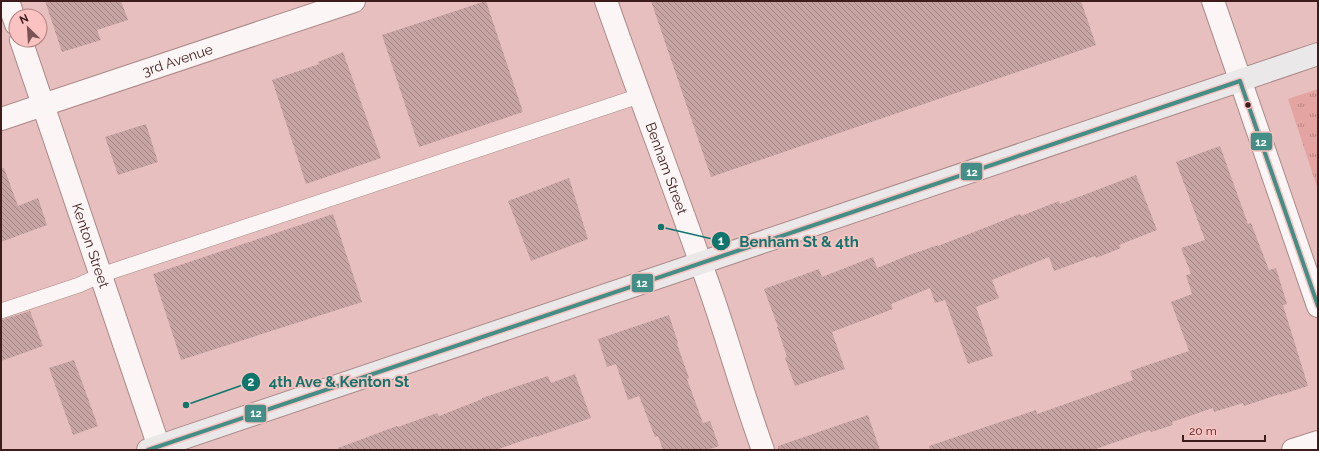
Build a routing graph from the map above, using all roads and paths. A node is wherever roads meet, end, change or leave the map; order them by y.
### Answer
1 (354, 1) edge
2 (606, 1) edge
3 (1213, 1) edge
4 (24, 48) edge
5 (1318, 54) edge
6 (1240, 80) junction
7 (639, 96) junction
8 (43, 105) junction
9 (1, 119) edge
10 (700, 263) junction
11 (101, 275) junction
12 (1318, 306) edge
13 (1, 311) edge
14 (1318, 442) edge
15 (156, 449) edge
16 (763, 450) edge
17 (1293, 450) edge

1 - 8 street, 3rd Avenue
2 - 7 street, Benham Street
3 - 6 street
4 - 8 street, Kenton Street
5 - 6 street
6 - 10 street
6 - 12 street
7 - 10 street, Benham Street
7 - 11 lane
8 - 9 street, 3rd Avenue
8 - 11 street, Kenton Street
10 - 15 street
10 - 16 street, Benham Street
11 - 13 lane
11 - 15 street, Kenton Street
14 - 17 street

